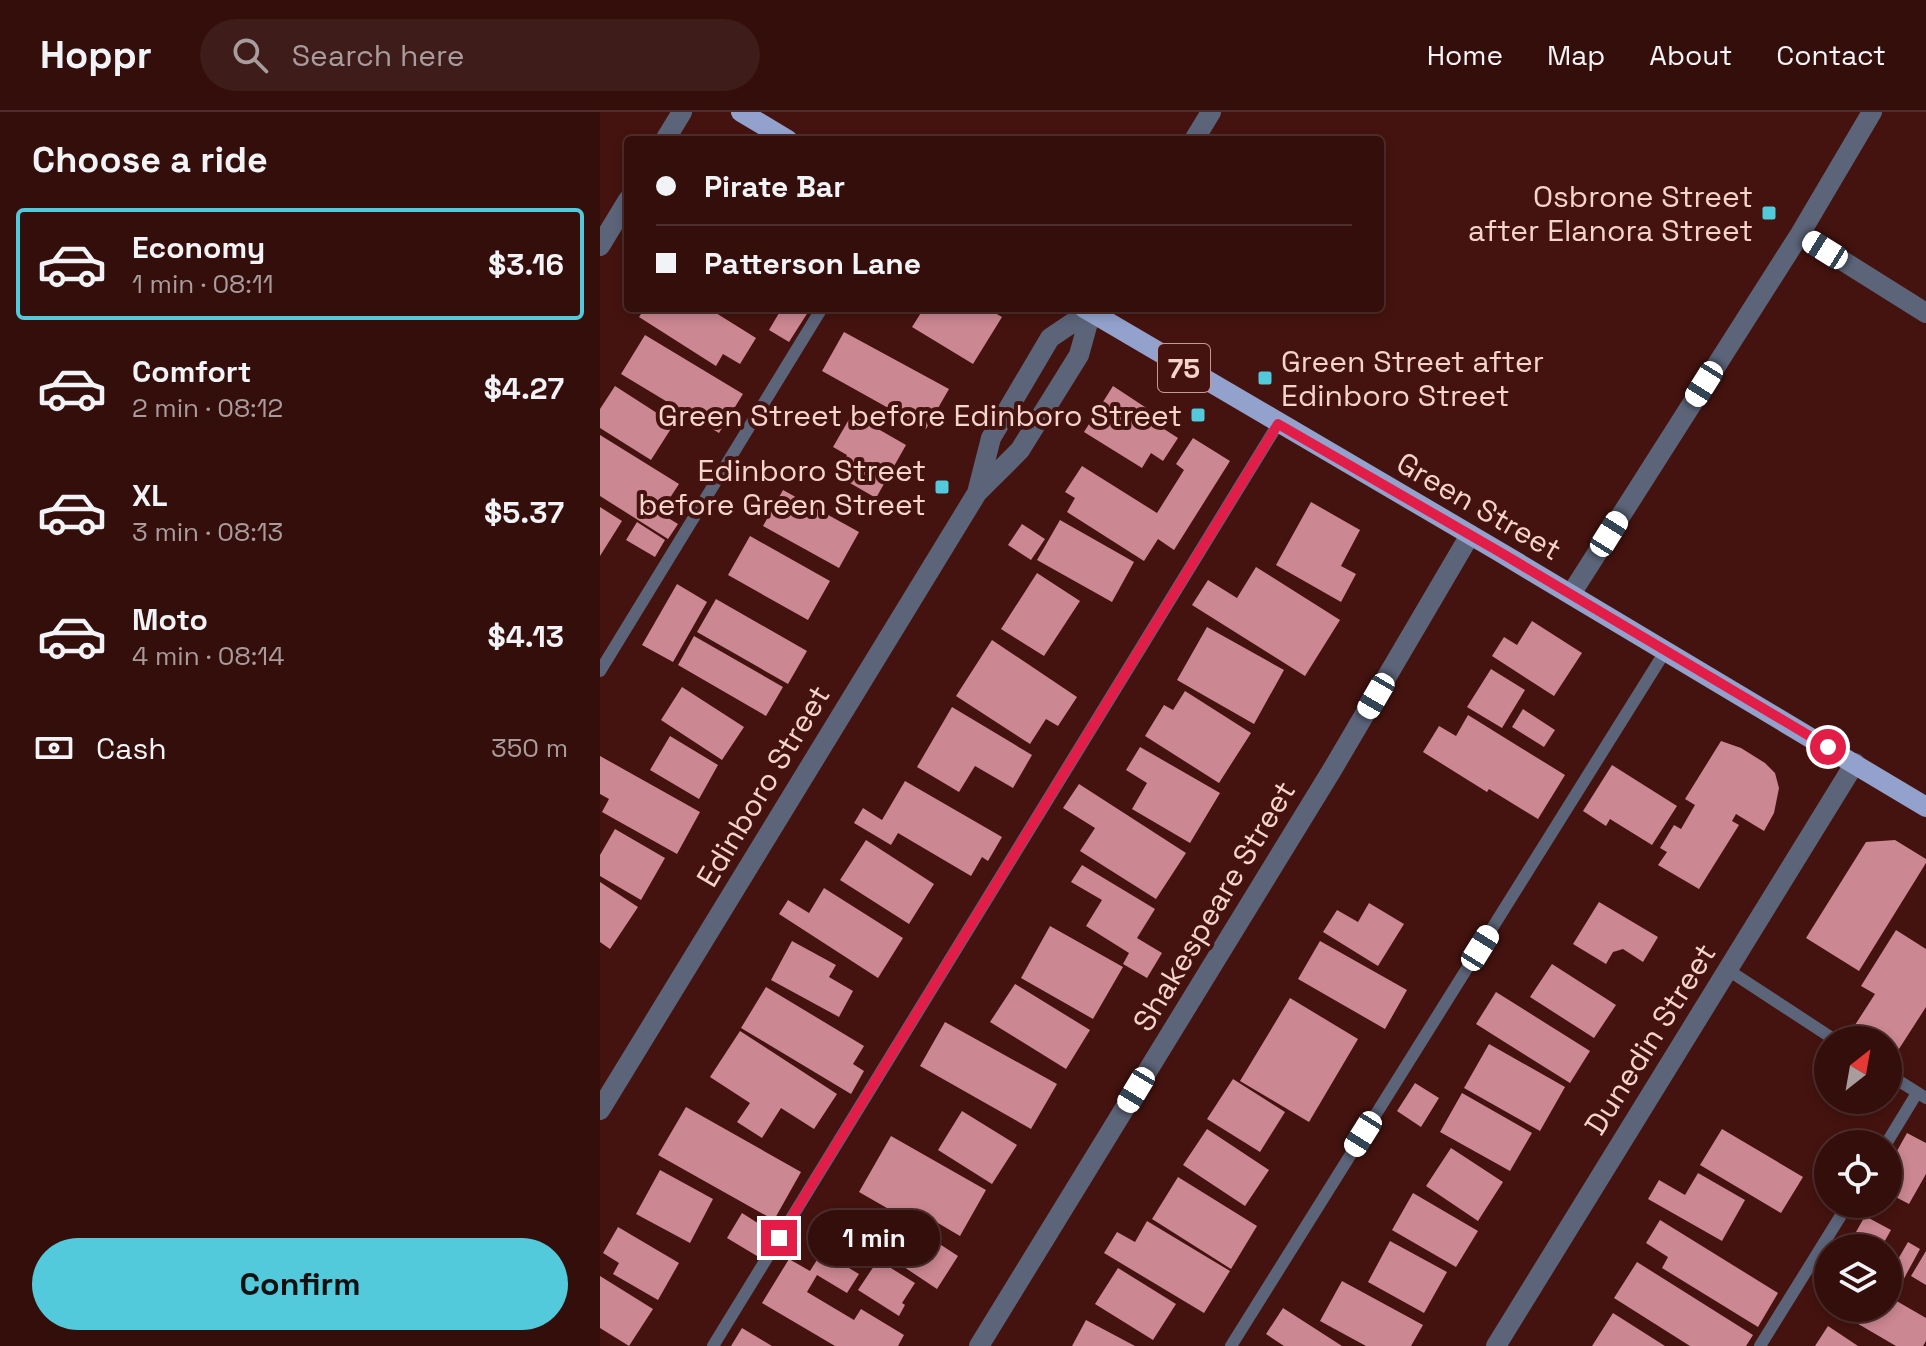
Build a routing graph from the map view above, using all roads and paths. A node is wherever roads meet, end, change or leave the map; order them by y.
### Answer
1 (682, 112) edge
2 (741, 112) edge
3 (1211, 112) edge
4 (1872, 112) edge
5 (667, 136) edge
6 (781, 136) edge
7 (1196, 136) edge
8 (624, 207) edge
9 (1800, 234) junction
10 (600, 246) edge
11 (820, 312) edge
12 (1084, 312) edge
13 (1087, 312) edge
14 (1093, 312) edge
15 (1926, 313) edge
16 (1278, 424) junction
17 (977, 493) junction
18 (1470, 535) junction
19 (1571, 594) junction
20 (1666, 650) junction
21 (600, 671) edge
22 (1855, 763) junction
23 (1926, 807) edge
24 (1728, 970) junction
25 (1814, 1026) edge
26 (1902, 1083) edge
27 (1922, 1096) edge
28 (600, 1110) edge
29 (1896, 1130) edge
30 (1839, 1218) edge
31 (713, 1346) edge
32 (979, 1346) edge
33 (1231, 1346) edge
34 (1496, 1346) edge
35 (1760, 1346) edge

1 - 5 street
2 - 6 main road
3 - 7 street
4 - 9 street
8 - 10 street
9 - 15 street
9 - 19 street
11 - 21 lane
12 - 17 street, Edinboro Street
13 - 17 street, Edinboro Street
14 - 16 main road, Green Street / 75
16 - 18 main road, Green Street / 75
16 - 31 lane
17 - 28 street, Edinboro Street
18 - 19 main road, Green Street / 75
18 - 32 street, Shakespeare Street
19 - 20 main road, Green Street / 75
20 - 22 main road, Green Street / 75
20 - 33 lane
22 - 23 main road, Green Street / 75
22 - 24 street, Dunedin Street
24 - 25 lane
24 - 34 street, Dunedin Street
26 - 27 lane
27 - 29 lane
30 - 35 lane

